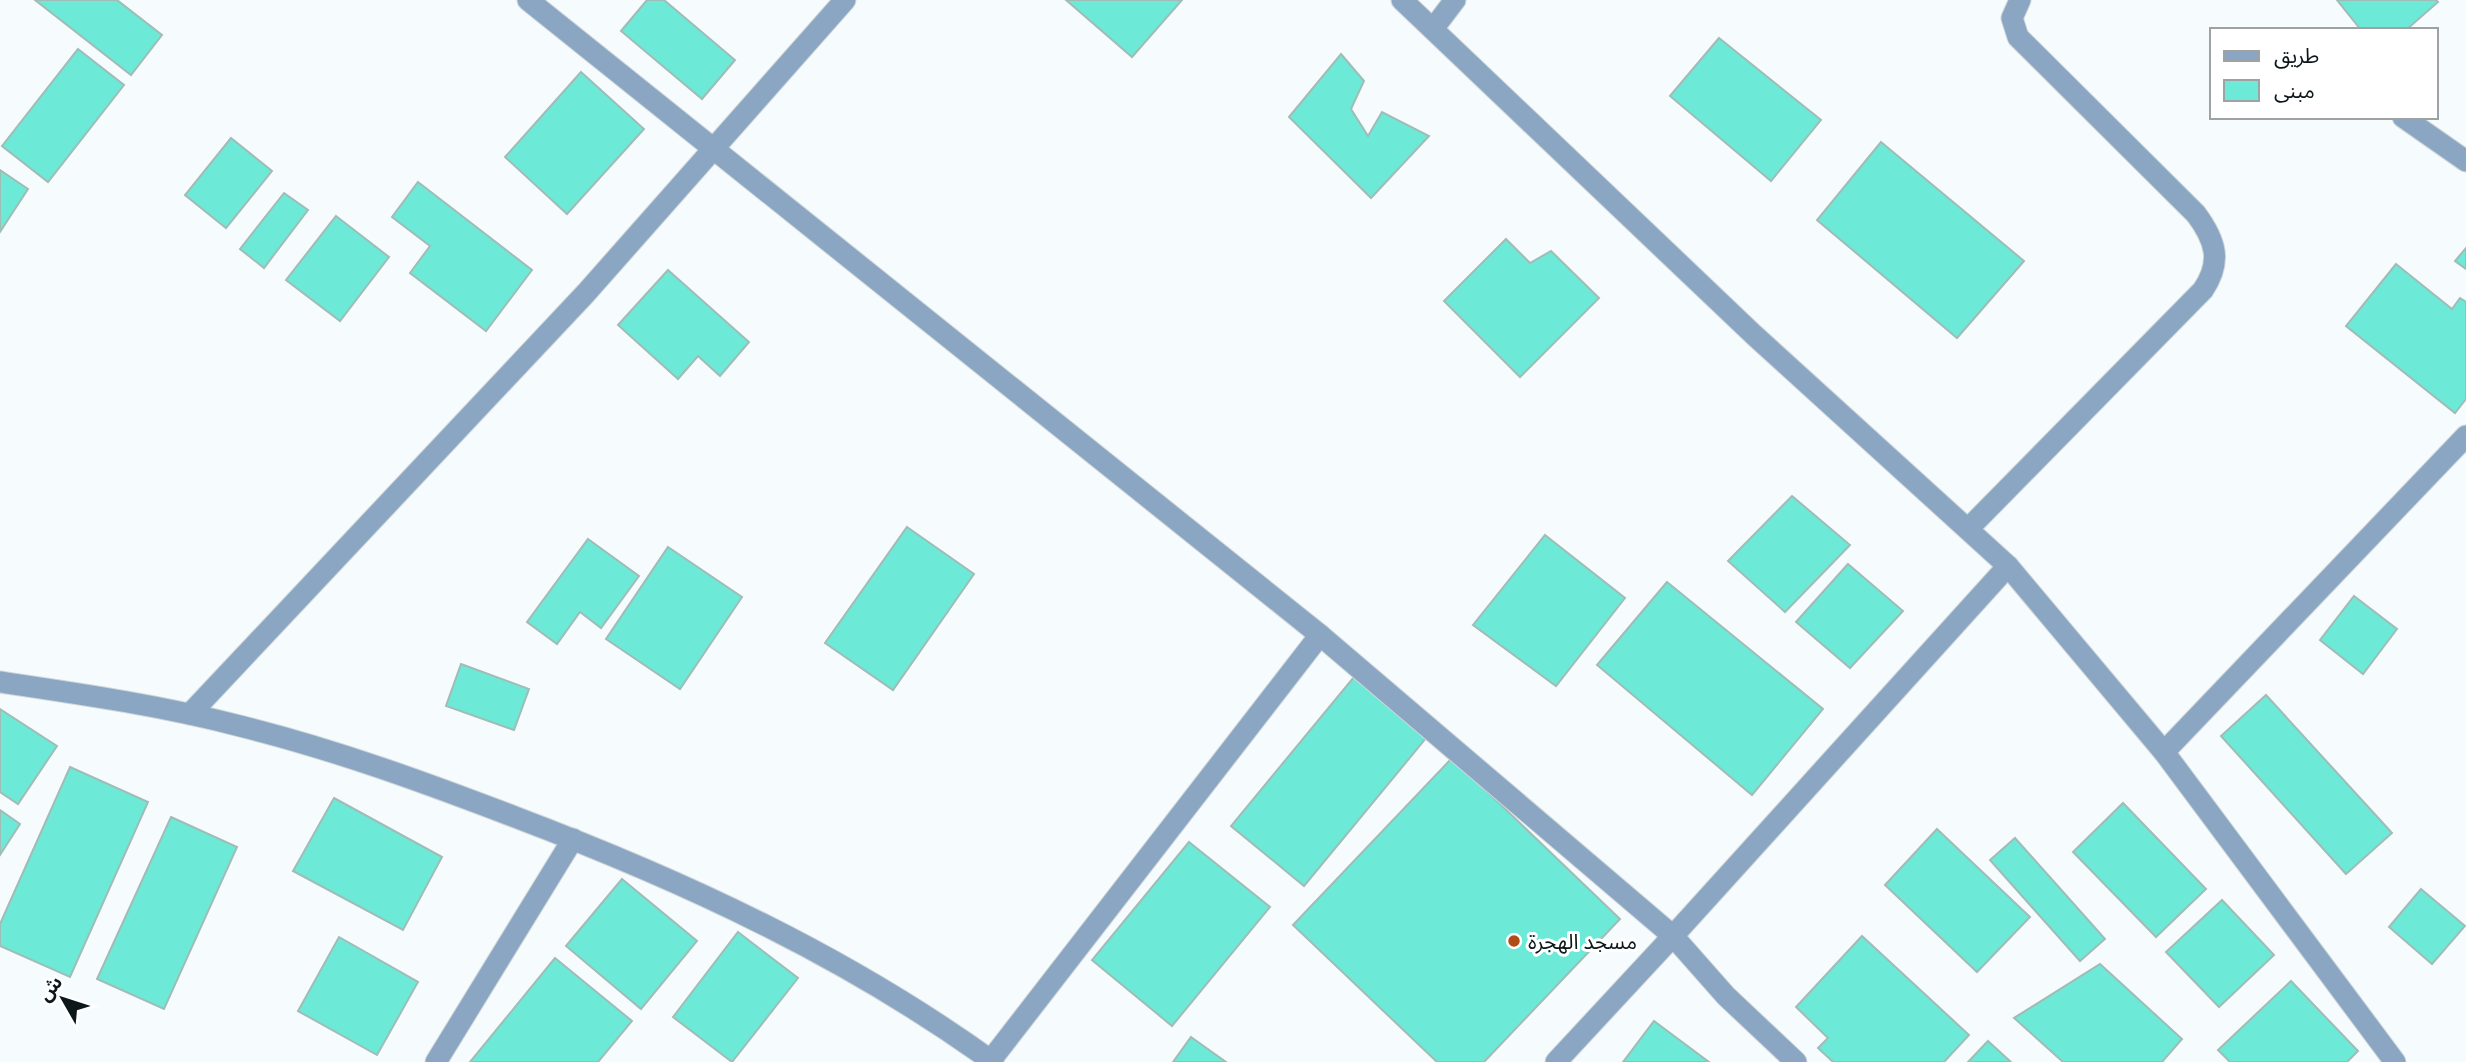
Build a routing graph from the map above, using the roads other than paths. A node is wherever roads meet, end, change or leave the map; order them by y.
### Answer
1 (528, 0) edge
2 (845, 0) edge
3 (1402, 0) edge
4 (1455, 0) edge
5 (2020, 0) edge
6 (1433, 29) junction
7 (2406, 119) edge
8 (714, 149) junction
9 (2466, 161) edge
10 (2466, 436) edge
11 (1969, 528) junction
12 (2008, 566) junction
13 (1320, 635) junction
14 (0, 682) edge
15 (190, 714) junction
16 (2164, 752) junction
17 (573, 839) junction
18 (1673, 936) junction
19 (992, 1061) edge
20 (436, 1062) edge
21 (1556, 1062) edge
22 (1796, 1062) edge
23 (2395, 1062) edge

1 - 8 street
2 - 8 street
3 - 6 street
4 - 6 street
5 - 11 street
6 - 11 street
7 - 9 street
8 - 13 street
8 - 15 street
10 - 16 street
11 - 12 street
12 - 16 street
12 - 18 street
13 - 18 street
13 - 19 street
14 - 15 street
15 - 17 street
16 - 23 street
17 - 19 street
17 - 20 street
18 - 21 street
18 - 22 street

